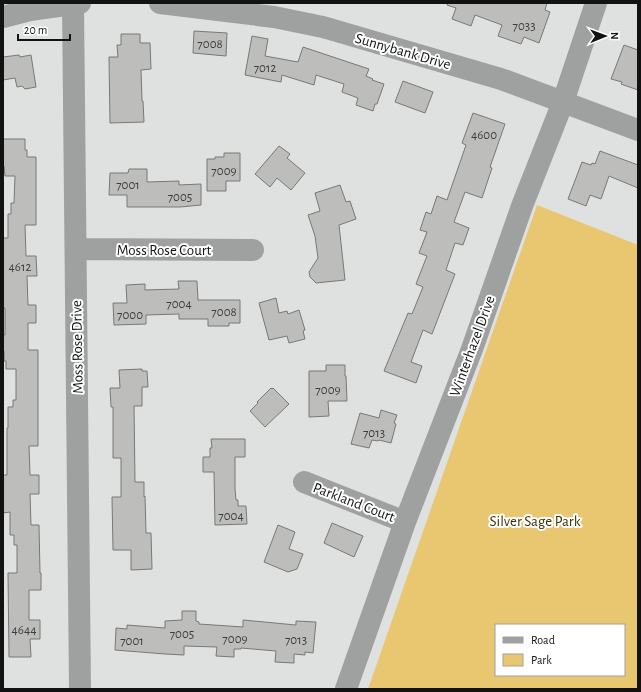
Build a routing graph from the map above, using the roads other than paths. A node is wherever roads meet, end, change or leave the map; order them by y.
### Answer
1 (160, 3) edge
2 (596, 3) edge
3 (77, 4) edge
4 (3, 17) edge
5 (563, 102) junction
6 (638, 130) edge
7 (76, 249) junction
8 (253, 250) dead end
9 (304, 482) dead end
10 (405, 522) junction
11 (80, 689) edge
12 (346, 689) edge

1 - 5 street, Sunnybank Drive
2 - 5 street, Winterhazel Drive
3 - 4 street
3 - 7 street, Moss Rose Drive
5 - 6 street, Sunnybank Drive
5 - 10 street, Winterhazel Drive
7 - 8 street, Moss Rose Court
7 - 11 street, Moss Rose Drive
9 - 10 street, Parkland Court
10 - 12 street, Winterhazel Drive

